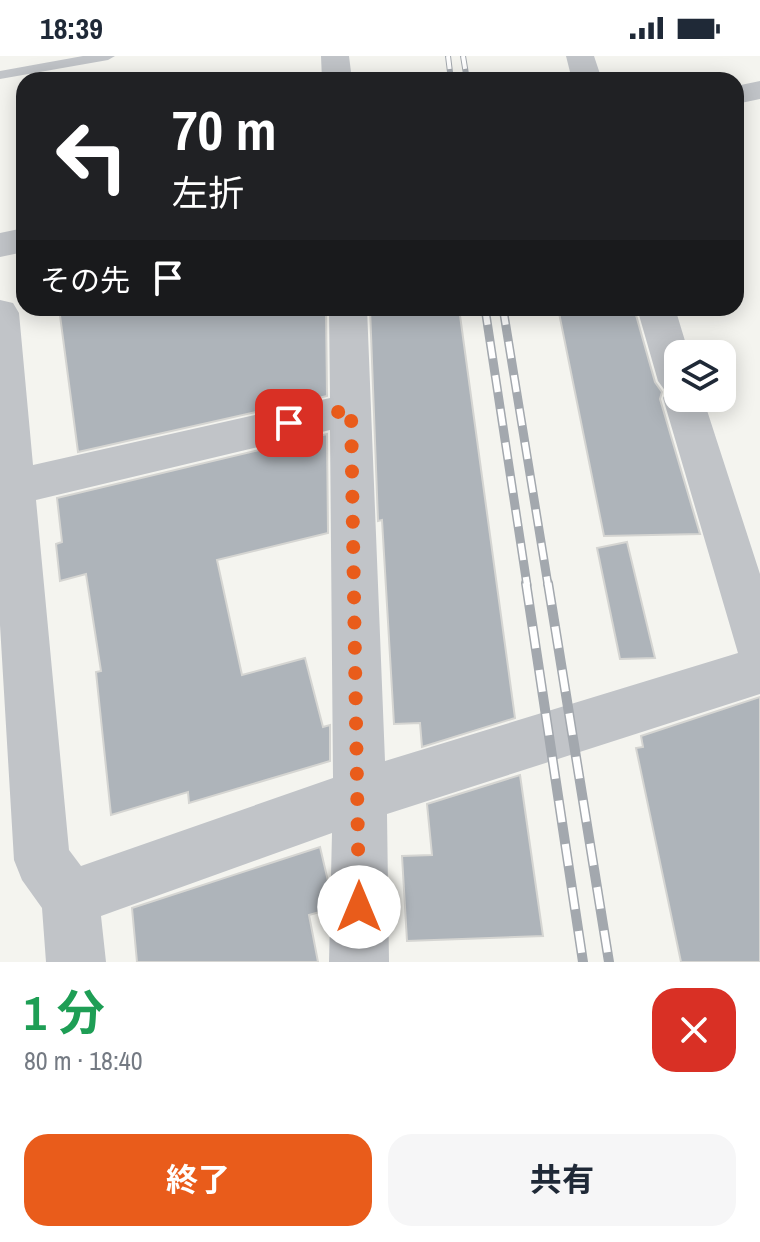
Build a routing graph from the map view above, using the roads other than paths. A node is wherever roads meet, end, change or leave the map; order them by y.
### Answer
1 (108, 56) edge
2 (17, 72) edge
3 (0, 313) edge
4 (348, 316) edge
5 (658, 316) edge
6 (666, 340) edge
7 (351, 409) junction
8 (687, 412) edge
9 (13, 488) junction
10 (760, 649) edge
11 (760, 670) edge
12 (360, 796) junction
13 (70, 898) junction
14 (76, 962) edge
15 (359, 962) edge

1 - 2 lane
3 - 9 street
4 - 7 street
5 - 6 street
7 - 9 street
7 - 12 street
8 - 10 street
9 - 13 street
11 - 12 street
12 - 13 street
12 - 15 street
13 - 14 street

